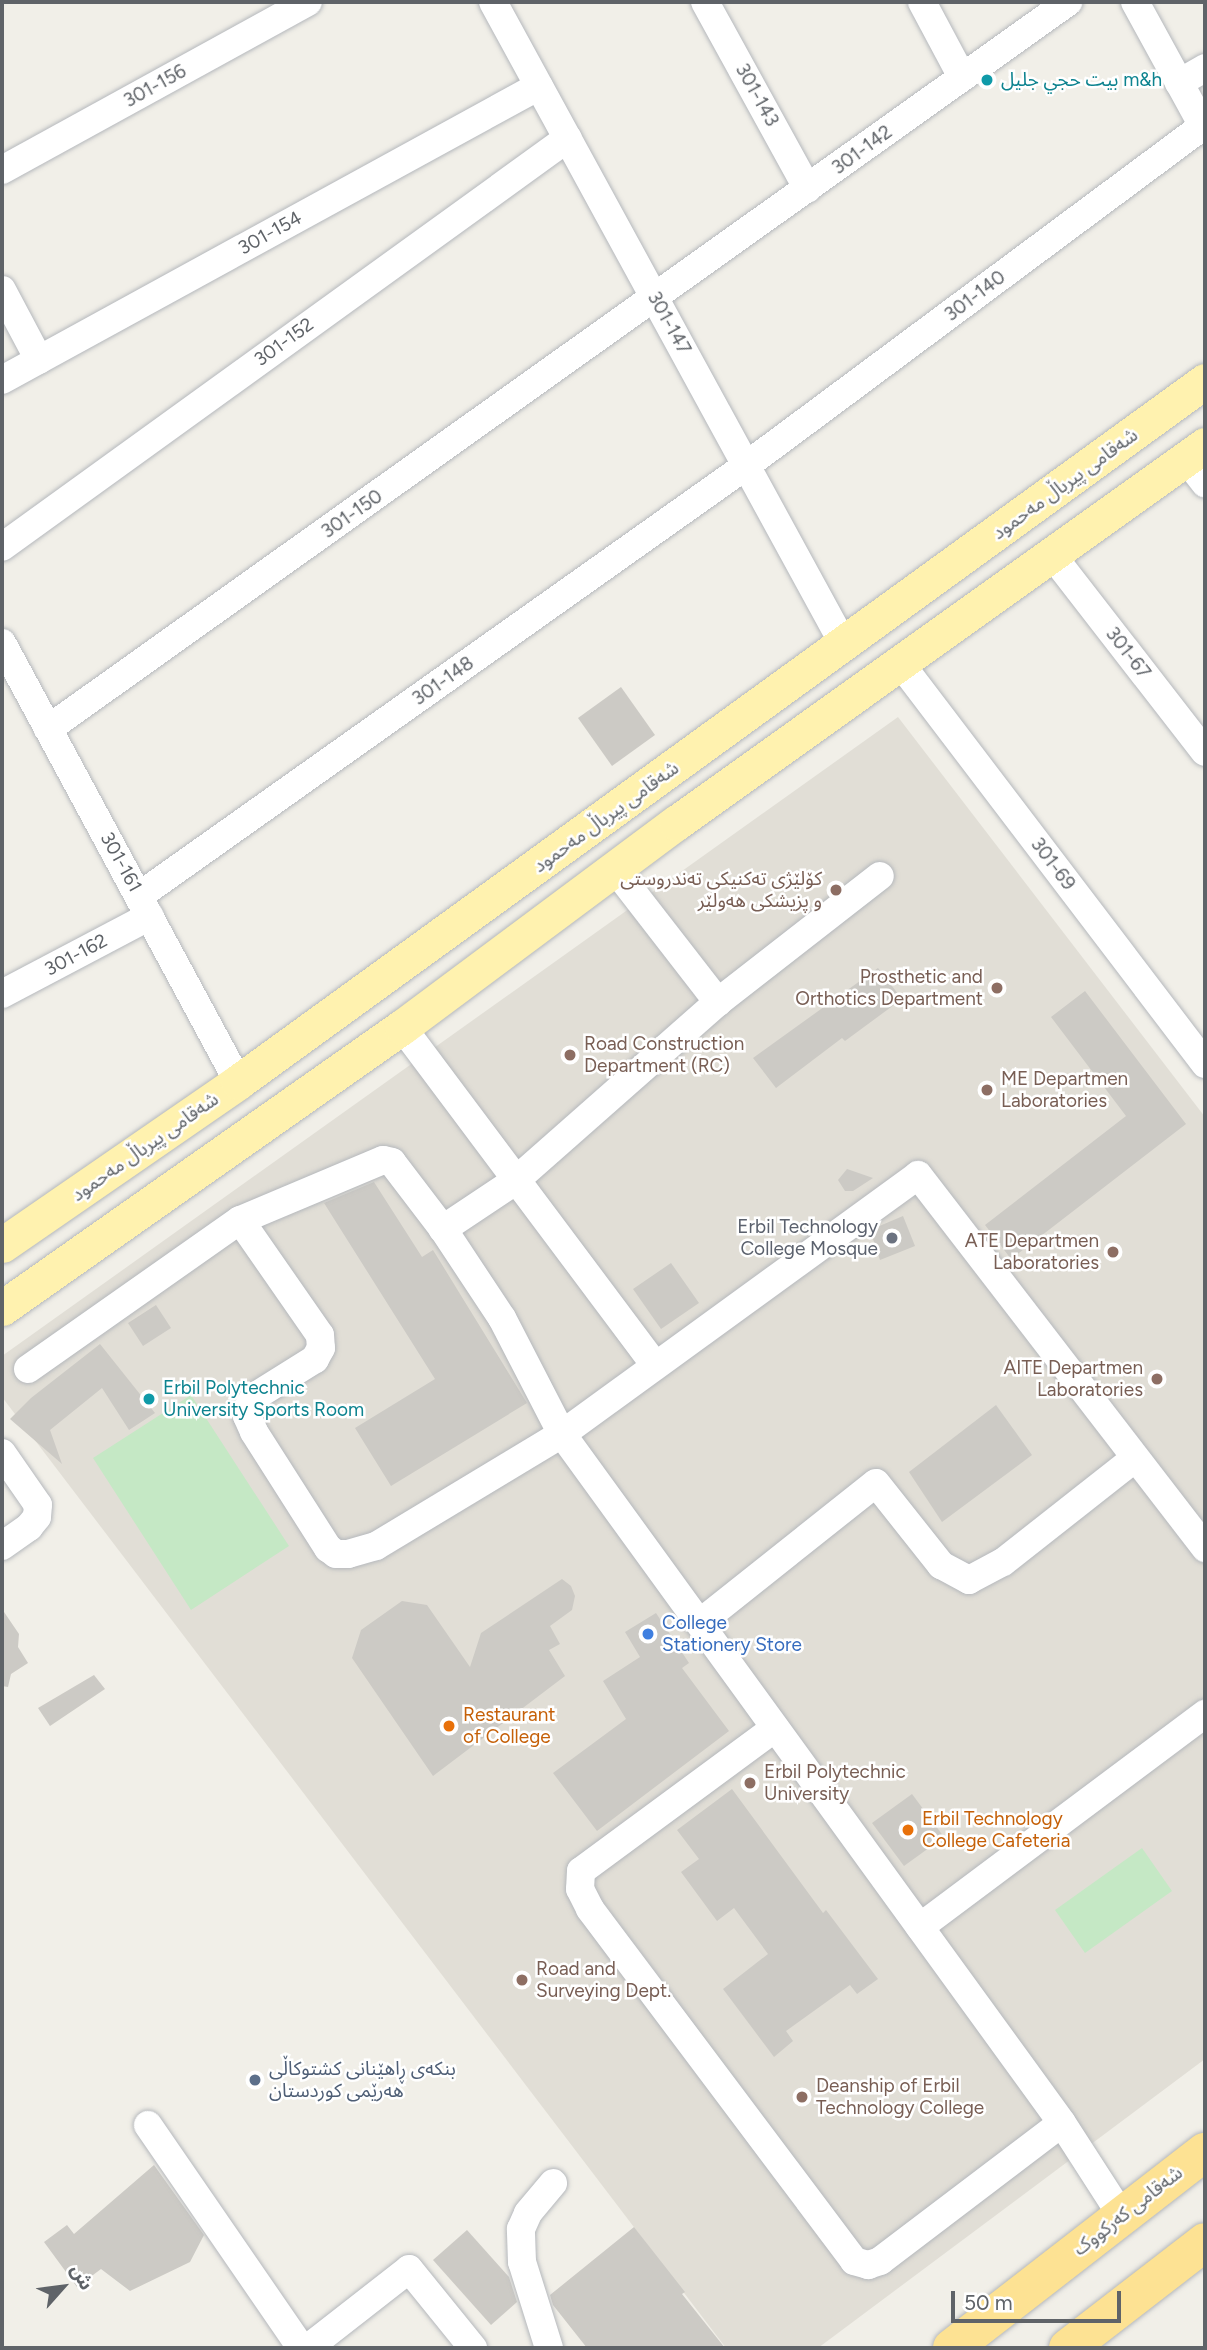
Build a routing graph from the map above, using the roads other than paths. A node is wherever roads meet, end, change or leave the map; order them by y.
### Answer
1 (308, 2) edge
2 (493, 2) edge
3 (705, 2) edge
4 (922, 2) edge
5 (1068, 2) edge
6 (1135, 2) edge
7 (1205, 68) edge
8 (962, 77) junction
9 (1179, 83) junction
10 (539, 86) junction
11 (1204, 128) edge
12 (568, 138) junction
13 (2, 170) edge
14 (808, 189) junction
15 (2, 290) edge
16 (656, 299) junction
17 (39, 359) junction
18 (2, 380) edge
19 (1205, 381) edge
20 (1199, 462) edge
21 (747, 466) junction
22 (2, 547) edge
23 (1052, 555) junction
24 (2, 643) edge
25 (844, 645) junction
26 (900, 663) junction
27 (48, 729) junction
28 (1205, 752) edge
29 (649, 785) junction
30 (676, 823) junction
31 (614, 868) junction
32 (880, 876) dead end
33 (145, 906) junction
34 (2, 994) edge
35 (718, 1002) junction
36 (401, 1027) junction
37 (1205, 1064) edge
38 (238, 1082) junction
39 (515, 1181) junction
40 (240, 1220) junction
41 (443, 1229) junction
42 (2, 1245) edge
43 (2, 1308) edge
44 (655, 1365) junction
45 (28, 1369) dead end
46 (562, 1434) junction
47 (2, 1453) edge
48 (1135, 1458) junction
49 (2, 1545) edge
50 (1205, 1549) edge
51 (701, 1622) junction
52 (1205, 1714) edge
53 (775, 1728) junction
54 (920, 1927) junction
55 (1062, 2123) junction
56 (148, 2125) dead end
57 (1205, 2151) edge
58 (553, 2183) dead end
59 (1122, 2216) junction
60 (1205, 2242) edge
61 (301, 2348) edge
62 (308, 2348) edge
63 (472, 2348) edge
64 (549, 2348) edge
65 (952, 2348) edge
66 (1068, 2348) edge

1 - 13 street, 301-156
2 - 10 street, 301-147
3 - 14 street, 301-143
4 - 8 street
5 - 8 street, 301-142
6 - 9 street
7 - 9 street
8 - 14 street, 301-142
9 - 11 street
10 - 12 street, 301-147
10 - 17 street, 301-154
11 - 21 street, 301-140
12 - 16 street, 301-147
12 - 22 street, 301-152
14 - 16 street, 301-142
15 - 17 street
16 - 21 street, 301-147
16 - 27 street, 301-150
17 - 18 street, 301-154
19 - 25 main road, شەقامی پیرباڵ مەحمود
20 - 23 main road
21 - 25 street, 301-147
21 - 33 street, 301-148
23 - 26 main road
23 - 28 street, 301-67
24 - 27 street, 301-161
25 - 29 main road, شەقامی پیرباڵ مەحمود
26 - 30 main road
26 - 37 street, 301-69
27 - 33 street, 301-161
29 - 30 main road
29 - 38 main road, شەقامی پیرباڵ مەحمود
30 - 31 main road
31 - 35 street
31 - 36 main road
32 - 35 street
33 - 34 street, 301-162
33 - 38 street, 301-161
35 - 39 street
36 - 39 street
36 - 43 main road
38 - 42 main road, شەقامی پیرباڵ مەحمود
39 - 41 street
39 - 44 street
40 - 41 street
40 - 45 street
40 - 46 street
41 - 46 street
44 - 46 street
44 - 48 street
46 - 51 street
47 - 49 street
48 - 50 street
48 - 51 street
51 - 53 street
52 - 54 street
53 - 54 street
53 - 55 street
54 - 55 street
55 - 59 street
56 - 61 street
57 - 59 highway, شەقامی کەرکووک
58 - 64 street
59 - 65 highway, شەقامی کەرکووک
60 - 66 highway
62 - 63 street

